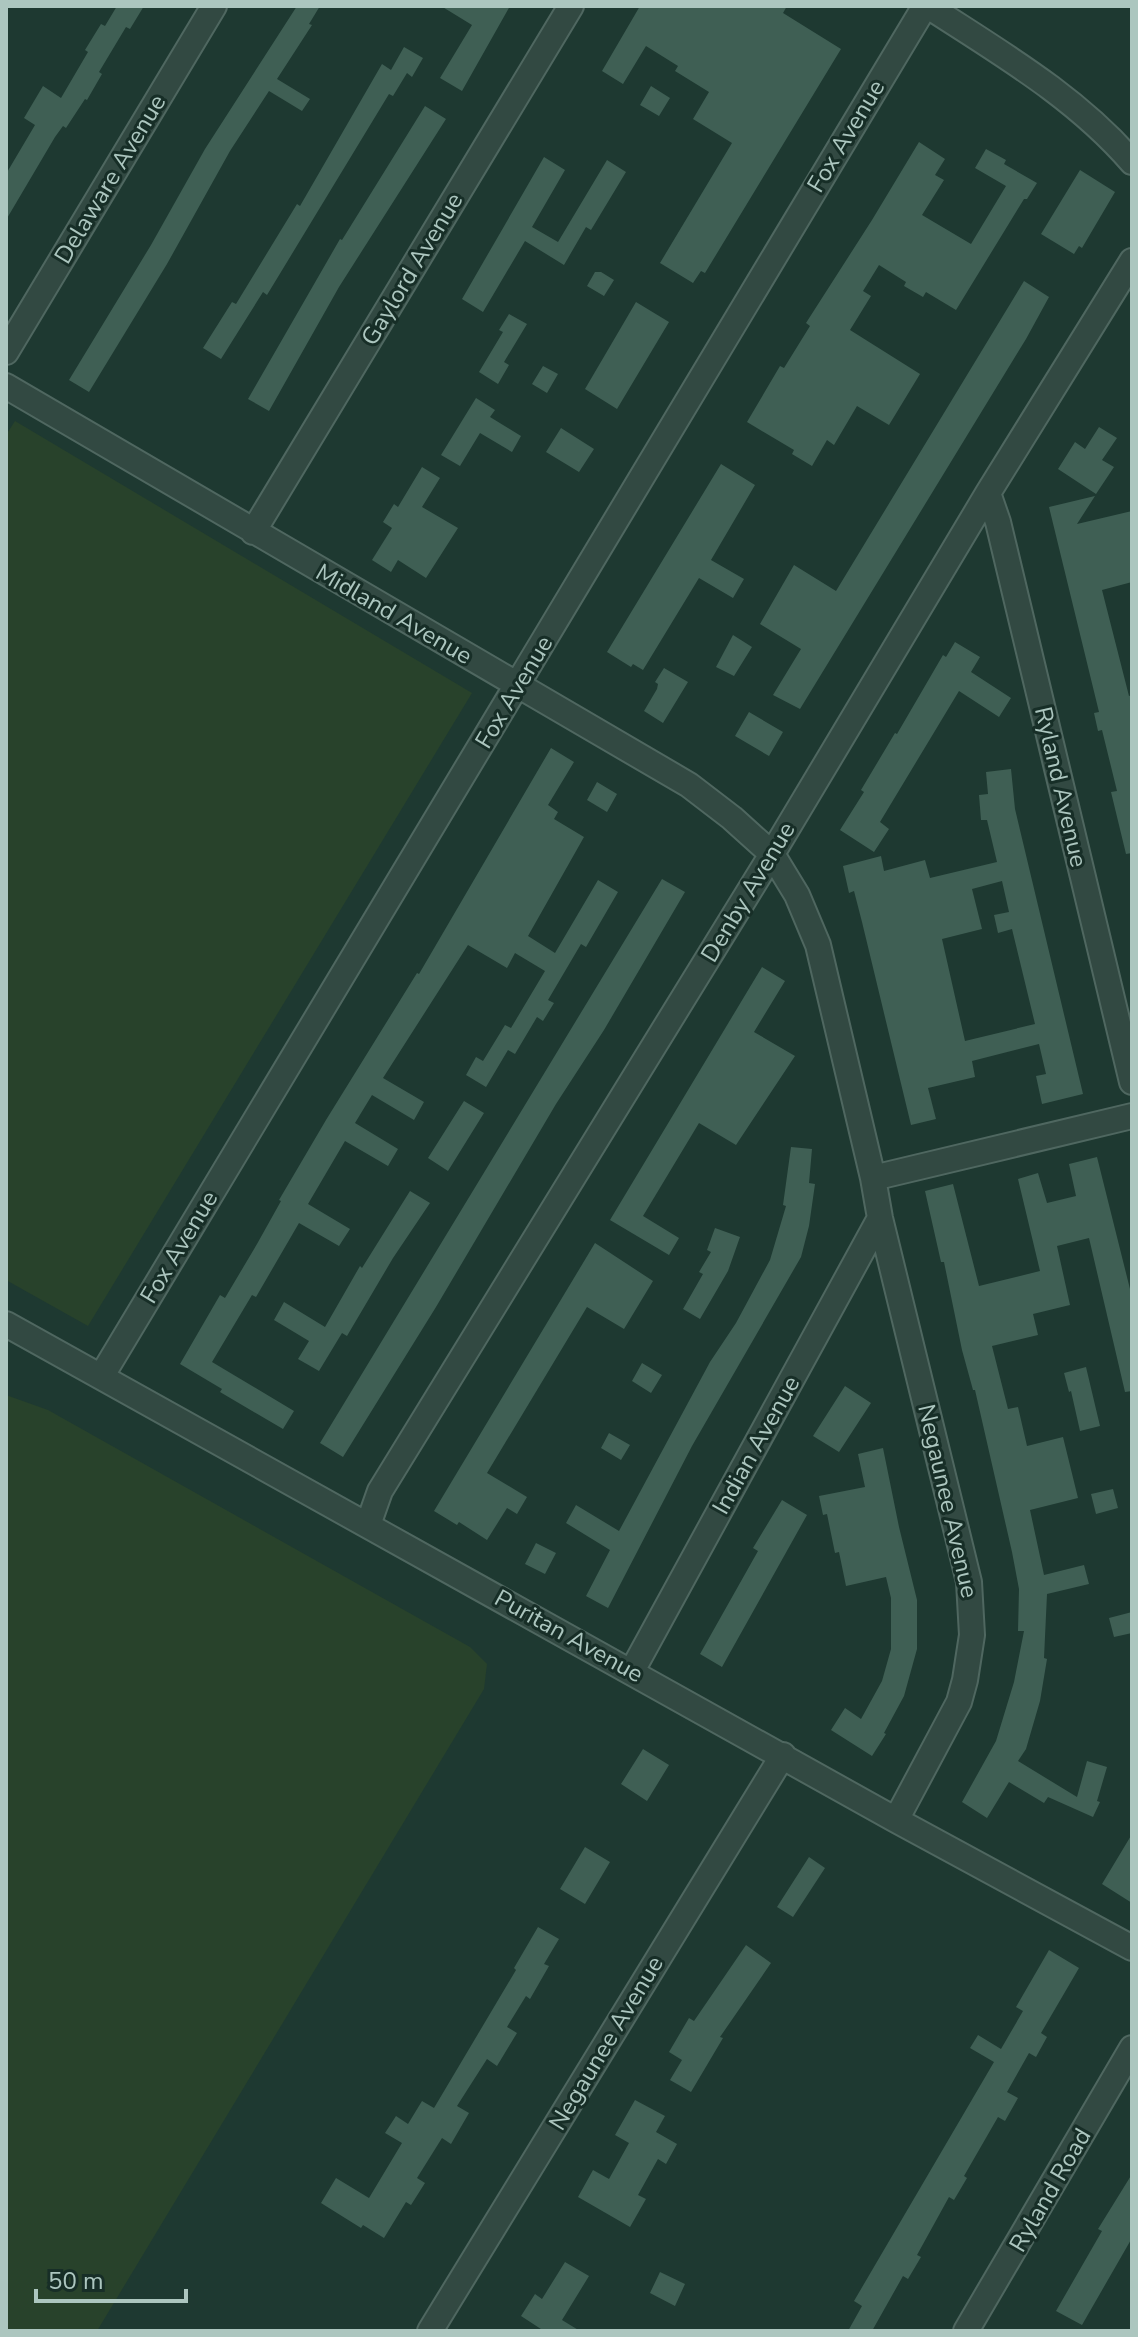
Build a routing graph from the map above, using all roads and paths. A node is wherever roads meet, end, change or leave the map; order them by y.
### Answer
1 (214, 6) edge
2 (571, 6) edge
3 (926, 6) edge
4 (1132, 162) edge
5 (1132, 261) edge
6 (6, 352) edge
7 (6, 386) edge
8 (988, 493) junction
9 (253, 532) junction
10 (518, 685) junction
11 (772, 854) junction
12 (1132, 1082) edge
13 (1132, 1116) edge
14 (873, 1178) junction
15 (880, 1218) junction
16 (6, 1324) edge
17 (101, 1377) junction
18 (368, 1525) junction
19 (632, 1671) junction
20 (783, 1755) junction
21 (896, 1820) junction
22 (1132, 1948) edge
23 (1132, 2048) edge
24 (430, 2331) edge
25 (966, 2331) edge

1 - 6 street, Delaware Avenue
2 - 9 street, Gaylord Avenue
3 - 4 street
3 - 10 street, Fox Avenue
5 - 8 street, Denby Avenue
7 - 9 street, Midland Avenue
8 - 11 street, Denby Avenue
8 - 12 street, Ryland Avenue
9 - 10 street, Midland Avenue
10 - 11 street, Midland Avenue
10 - 17 street, Fox Avenue
11 - 14 street
11 - 18 street, Denby Avenue
13 - 14 street
14 - 15 street, Negaunee Avenue
15 - 19 street, Indian Avenue
15 - 21 street, Negaunee Avenue
16 - 17 street, Puritan Avenue
17 - 18 street, Puritan Avenue
18 - 19 street, Puritan Avenue
19 - 20 street, Puritan Avenue
20 - 21 street, Puritan Avenue
20 - 24 street, Negaunee Avenue
21 - 22 street, Puritan Avenue
23 - 25 street, Ryland Road

